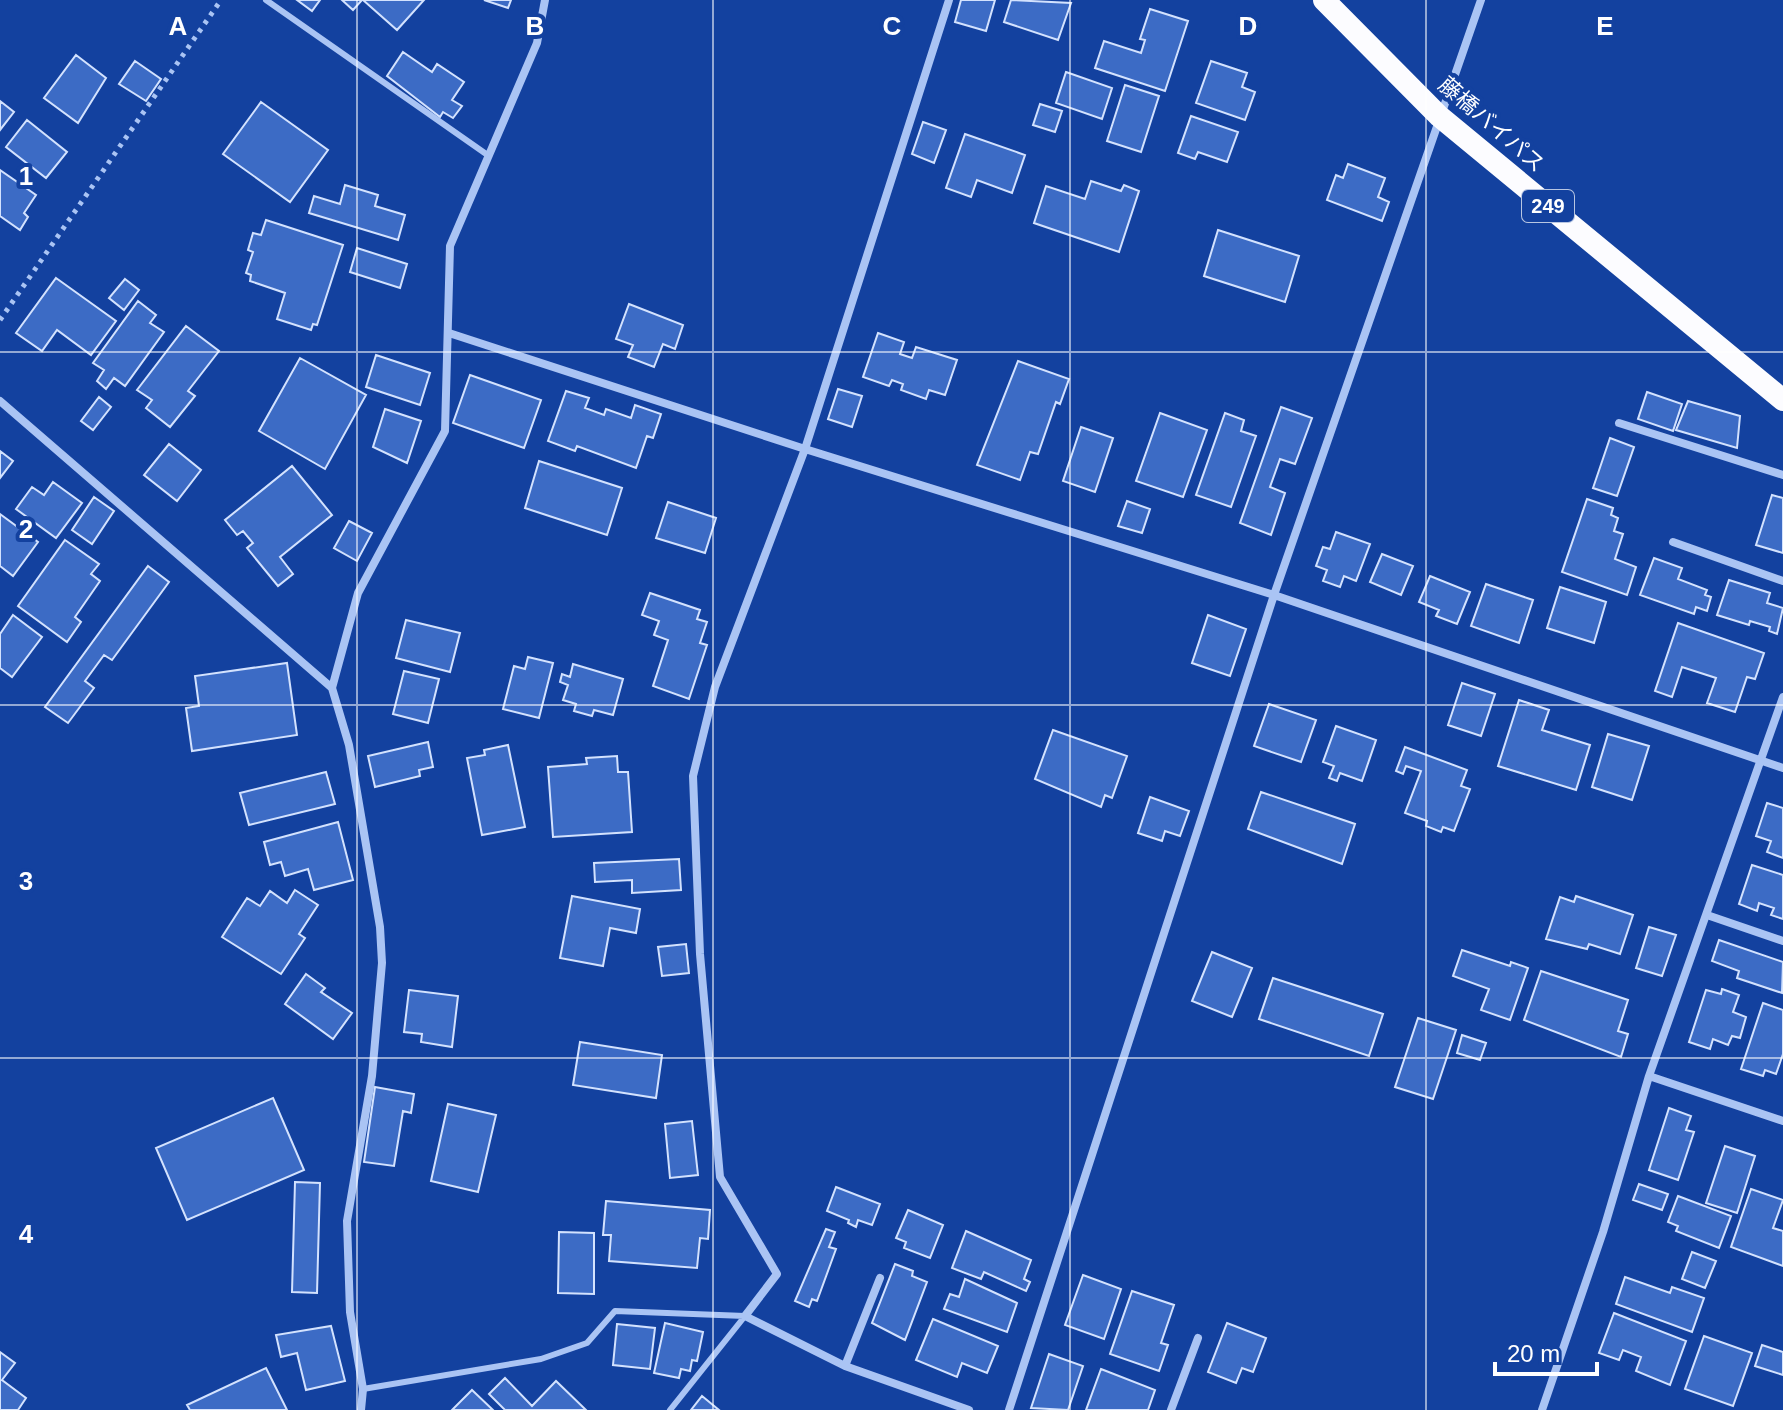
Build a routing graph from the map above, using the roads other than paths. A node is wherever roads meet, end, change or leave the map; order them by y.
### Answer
1 (266, 0) edge
2 (545, 0) edge
3 (949, 0) edge
4 (1324, 0) edge
5 (1481, 0) edge
6 (1439, 116) junction
7 (489, 156) junction
8 (449, 333) junction
9 (1783, 400) edge
10 (0, 401) edge
11 (1619, 423) dead end
12 (805, 449) junction
13 (1783, 475) edge
14 (1673, 542) dead end
15 (1783, 581) edge
16 (1274, 595) junction
17 (332, 688) junction
18 (1783, 697) edge
19 (1762, 761) junction
20 (1783, 768) edge
21 (1707, 915) junction
22 (1783, 941) edge
23 (1649, 1076) junction
24 (1783, 1121) edge
25 (880, 1278) dead end
26 (745, 1316) junction
27 (1198, 1338) dead end
28 (845, 1366) junction
29 (363, 1389) junction
30 (361, 1410) edge
31 (670, 1410) edge
32 (969, 1410) edge
33 (1009, 1410) edge
34 (1171, 1410) edge
35 (1542, 1410) edge

1 - 7 lane
2 - 7 street
3 - 12 street
4 - 6 highway, 藤橋バイパス / 249
5 - 6 street
6 - 9 highway, 藤橋バイパス / 249
6 - 16 street
7 - 8 street
8 - 12 street
8 - 17 street
10 - 17 street
11 - 13 street
12 - 16 street
12 - 26 street
14 - 15 street
16 - 19 street
16 - 33 street
17 - 29 street
18 - 19 street
19 - 20 street
19 - 21 street
21 - 22 street
21 - 23 street
23 - 24 street
23 - 35 street
25 - 28 street
26 - 28 street
26 - 29 lane
26 - 31 lane
27 - 34 street
28 - 32 street
29 - 30 street

